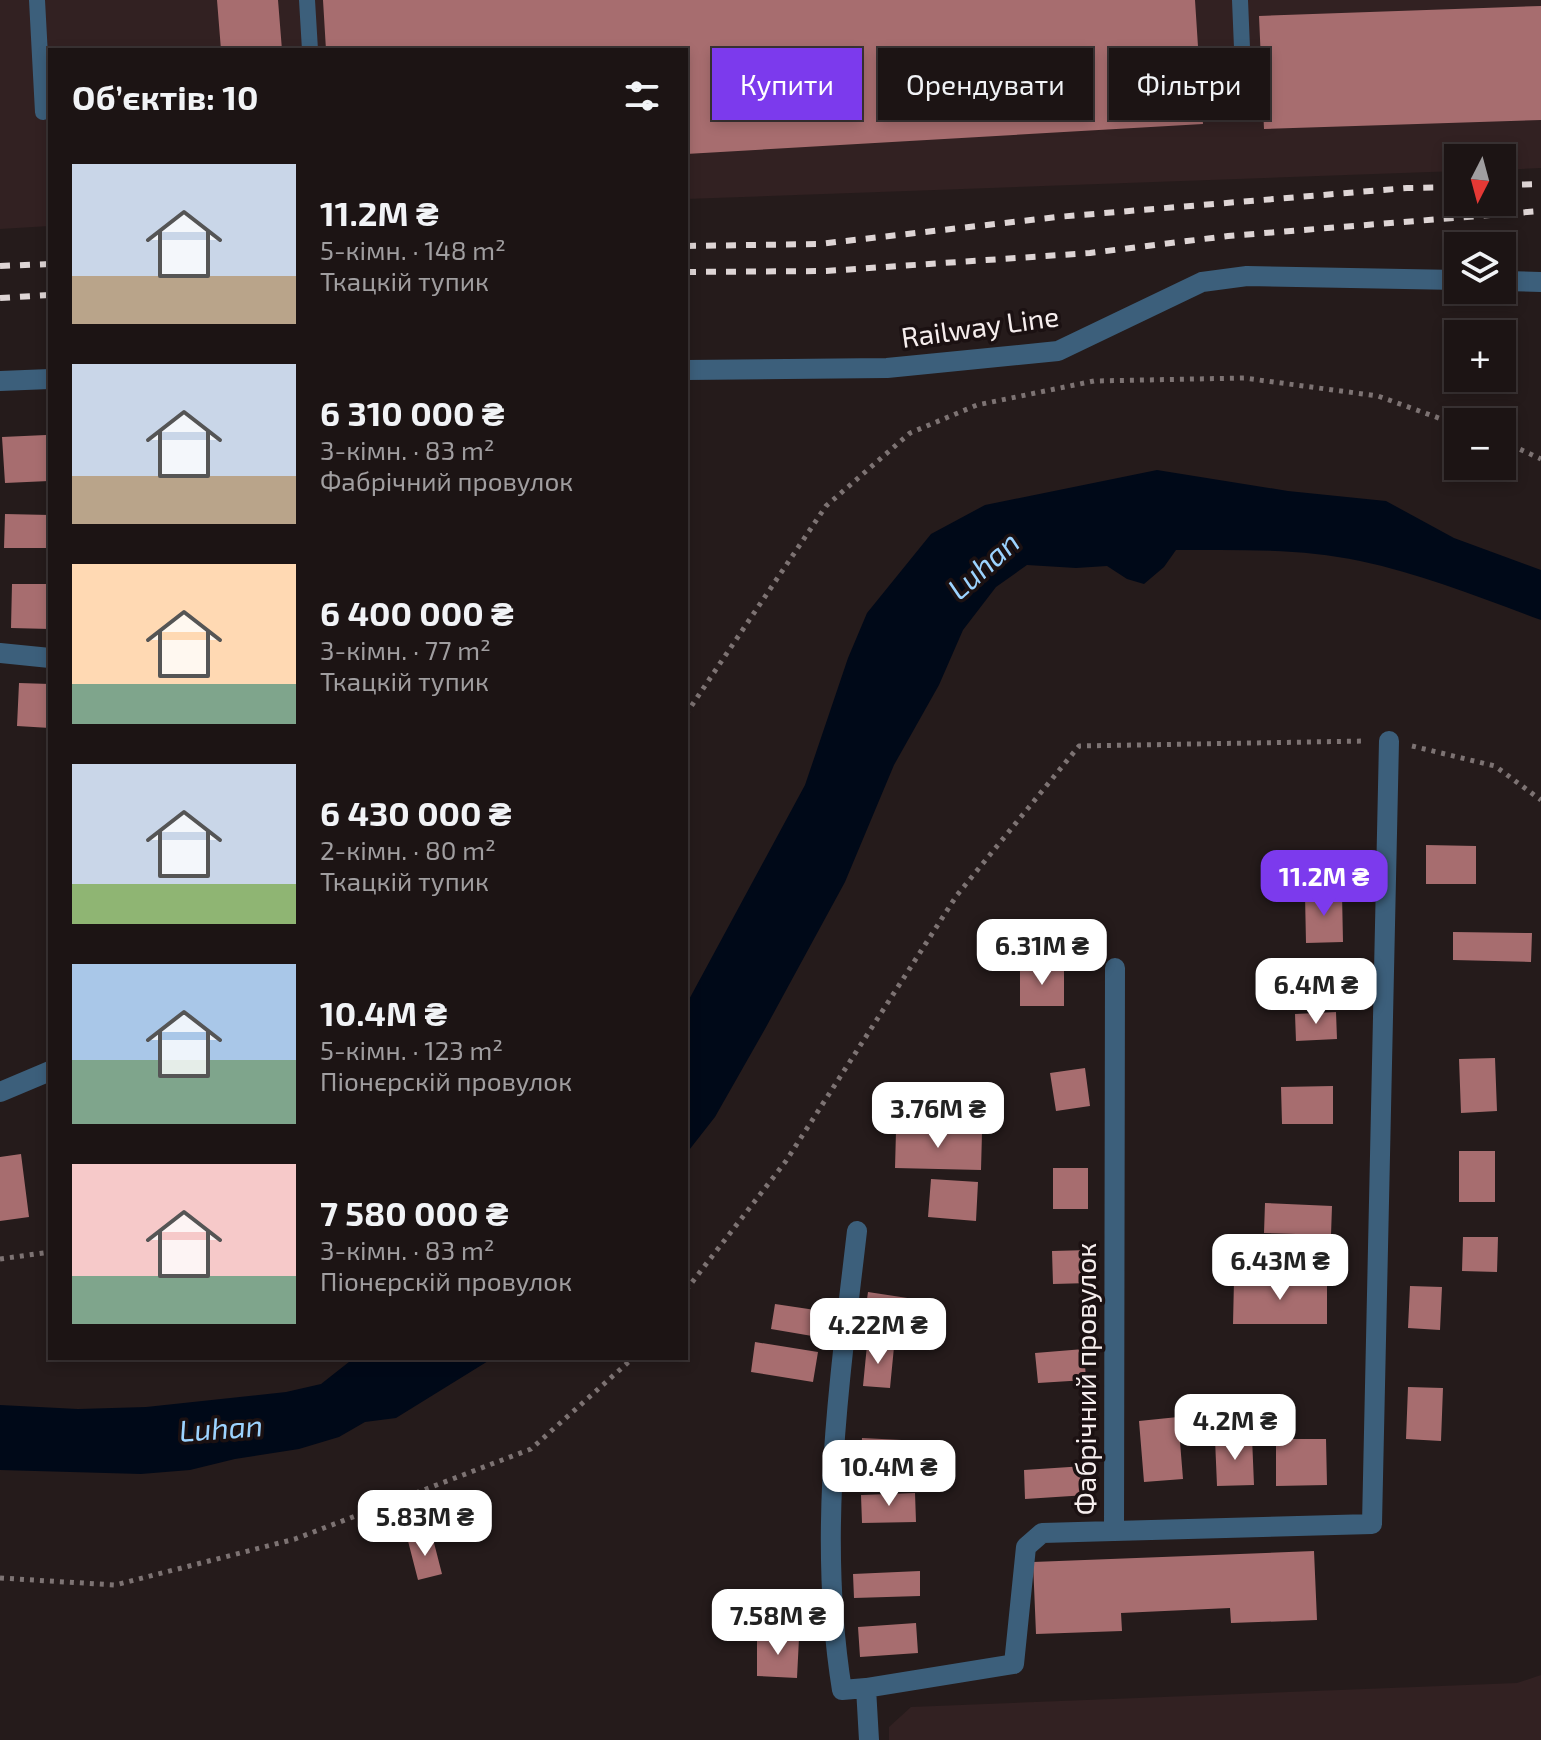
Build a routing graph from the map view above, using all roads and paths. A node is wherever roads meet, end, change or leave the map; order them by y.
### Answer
1 (37, 0) edge
2 (307, 0) edge
3 (1240, 0) edge
4 (310, 48) edge
5 (1242, 48) edge
6 (43, 112) dead end
7 (1444, 280) edge
8 (1516, 281) edge
9 (1541, 282) edge
10 (688, 370) edge
11 (48, 379) edge
12 (0, 381) edge
13 (1444, 420) edge
14 (1516, 447) edge
15 (1541, 459) edge
16 (0, 653) edge
17 (48, 658) edge
18 (688, 711) edge
19 (1389, 741) junction
20 (1541, 800) edge
21 (1115, 968) dead end
22 (48, 1072) edge
23 (0, 1092) edge
24 (857, 1231) dead end
25 (48, 1252) edge
26 (0, 1259) edge
27 (688, 1287) edge
28 (631, 1360) edge
29 (1114, 1531) junction
30 (0, 1578) edge
31 (866, 1688) junction
32 (869, 1740) edge

1 - 6 lane
2 - 4 lane
3 - 5 lane
7 - 10 street, Railway Line
8 - 9 street
11 - 12 street
13 - 18 path
14 - 15 path
16 - 17 street
19 - 20 path
19 - 27 path
19 - 29 street, Фабрічний провулок
21 - 29 street, Фабрічний провулок
22 - 23 street
24 - 31 street
25 - 26 path
28 - 30 path
29 - 31 street
31 - 32 street

